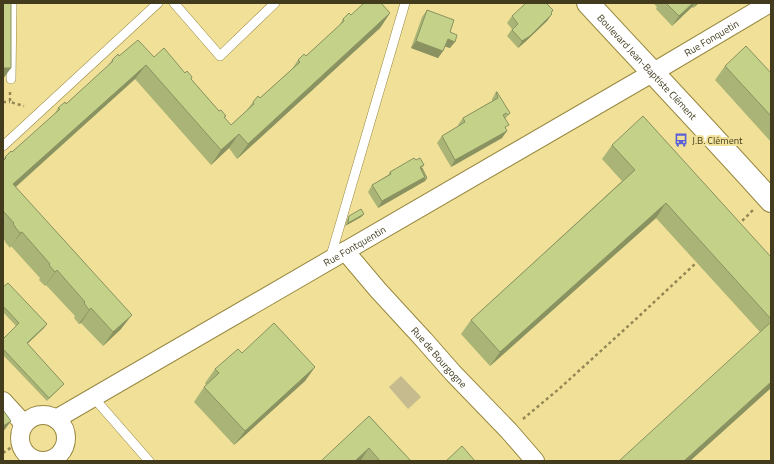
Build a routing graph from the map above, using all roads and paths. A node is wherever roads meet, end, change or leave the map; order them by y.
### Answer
1 (12, 3) edge
2 (158, 3) edge
3 (174, 3) edge
4 (275, 3) edge
5 (405, 3) edge
6 (588, 3) edge
7 (770, 3) edge
8 (652, 73) junction
9 (11, 79) joint
10 (3, 102) edge
11 (10, 102) junction
12 (40, 112) junction
13 (3, 146) edge
14 (769, 199) edge
15 (733, 229) edge
16 (345, 251) junction
17 (329, 261) junction
18 (696, 263) dead end
19 (94, 398) junction
20 (3, 402) edge
21 (56, 419) junction
22 (509, 431) junction
23 (22, 433) junction
24 (3, 454) edge
25 (48, 461) edge
26 (149, 461) edge
27 (535, 461) edge

1 - 9 lane
2 - 12 lane
3 - 4 lane
5 - 17 lane
6 - 8 street, Boulevard Jean-Baptiste Clément
7 - 8 street, Rue Fonquetin
8 - 14 street, Boulevard Jean-Baptiste Clément
8 - 16 street, Rue Fontquentin
9 - 11 path
10 - 11 path
11 - 12 path
12 - 13 lane
14 - 15 path
16 - 17 street, Rue Fontquentin
16 - 22 street, Rue de Bourgogne
17 - 19 street, Rue Fontquentin
18 - 22 path
19 - 21 street, Rue Fontquentin
19 - 26 lane
20 - 23 street
21 - 23 street
21 - 25 street
22 - 27 street, Rue de Bourgogne
23 - 24 path
23 - 25 street

